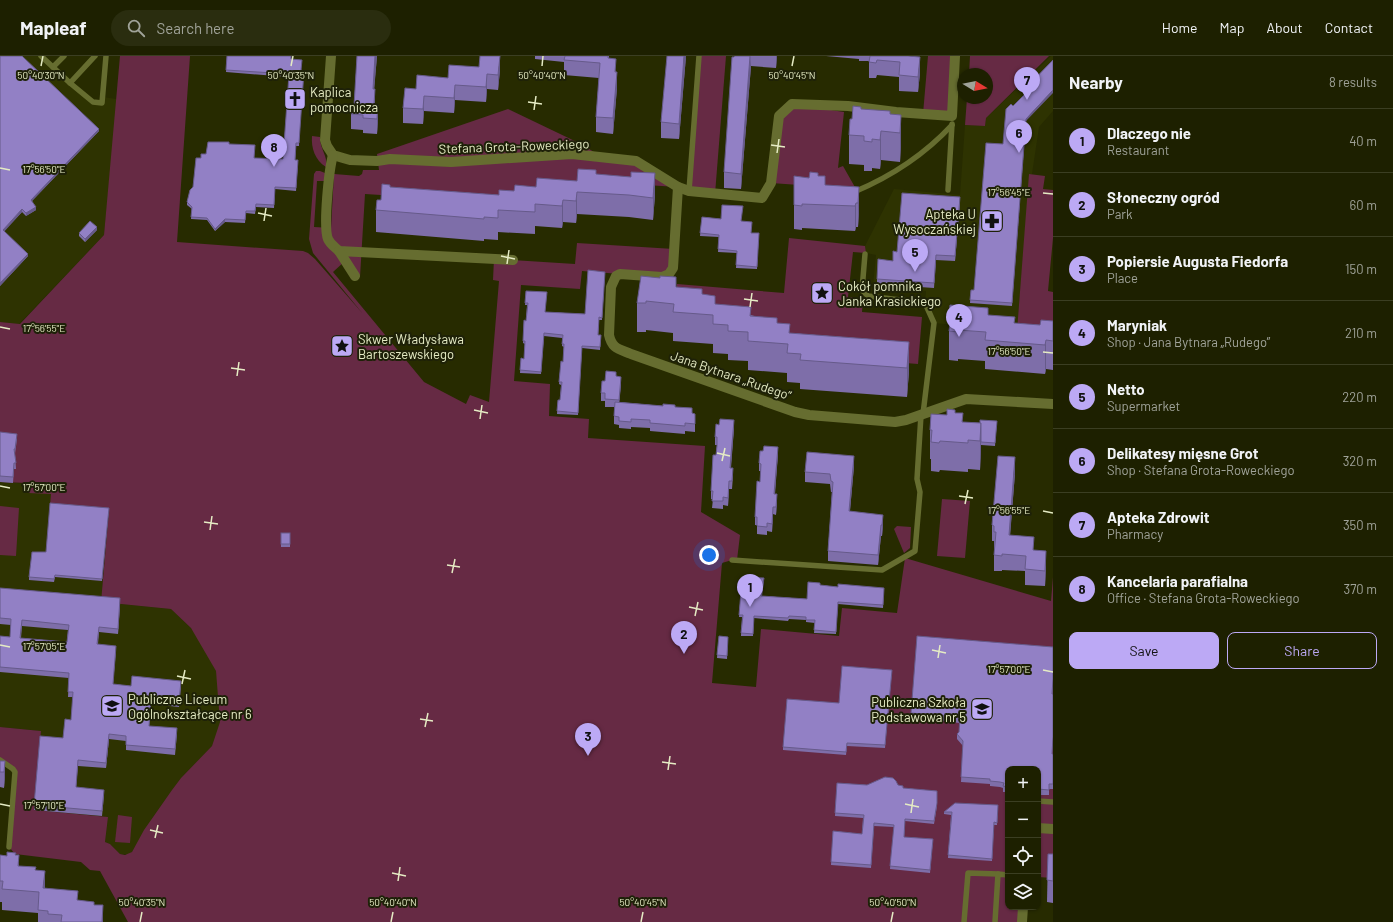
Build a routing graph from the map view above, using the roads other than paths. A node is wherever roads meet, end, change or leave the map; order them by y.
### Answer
1 (41, 56) edge
2 (64, 56) edge
3 (95, 56) edge
4 (106, 56) edge
5 (331, 56) edge
6 (699, 56) edge
7 (955, 56) edge
8 (53, 67) junction
9 (70, 83) junction
10 (952, 121) junction
11 (333, 154) junction
12 (678, 187) junction
13 (948, 190) dead end
14 (689, 191) junction
15 (845, 195) edge
16 (339, 251) junction
17 (865, 254) dead end
18 (513, 260) dead end
19 (355, 276) dead end
20 (1053, 404) edge
21 (922, 415) junction
22 (732, 560) dead end
23 (0, 760) edge
24 (1041, 801) edge
25 (1053, 802) edge
26 (1041, 828) edge
27 (1053, 829) edge
28 (9, 846) dead end
29 (998, 874) junction
30 (1005, 875) edge
31 (1023, 910) edge
32 (964, 922) edge
33 (994, 922) edge
34 (1022, 922) edge

1 - 8 lane
2 - 8 lane
3 - 9 lane
4 - 9 lane
5 - 11 street
6 - 14 lane
7 - 10 street
8 - 9 lane
10 - 13 lane
10 - 14 street, Stefana Grota-Roweckiego
10 - 15 lane
11 - 12 street, Stefana Grota-Roweckiego
11 - 16 street
12 - 14 street, Stefana Grota-Roweckiego
12 - 21 street, Jana Bytnara „Rudego”
16 - 18 street
16 - 19 street
17 - 21 lane
20 - 21 street, Jana Bytnara „Rudego”
21 - 22 lane
23 - 28 lane
24 - 25 lane
26 - 27 street
29 - 30 lane
29 - 32 lane
29 - 33 lane
31 - 34 street

